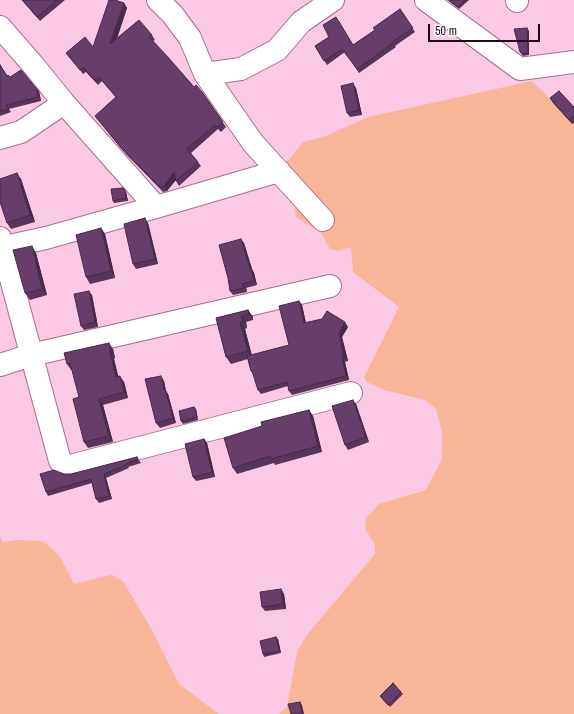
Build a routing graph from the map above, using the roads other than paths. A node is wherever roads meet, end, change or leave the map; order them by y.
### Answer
1 (158, 0) edge
2 (316, 0) edge
3 (333, 0) edge
4 (426, 0) edge
5 (301, 22) junction
6 (0, 27) edge
7 (574, 62) edge
8 (205, 74) junction
9 (64, 103) junction
10 (0, 138) edge
11 (279, 171) junction
12 (156, 207) junction
13 (323, 220) dead end
14 (1, 244) edge
15 (330, 286) dead end
16 (31, 355) junction
17 (0, 365) edge
18 (351, 393) dead end

1 - 8 street
2 - 5 street
3 - 5 street
4 - 7 street
5 - 8 street
6 - 9 street
8 - 11 street
9 - 10 street
9 - 12 street
11 - 12 street
11 - 13 street
12 - 14 street
14 - 16 street
15 - 16 street
16 - 17 street
16 - 18 street

